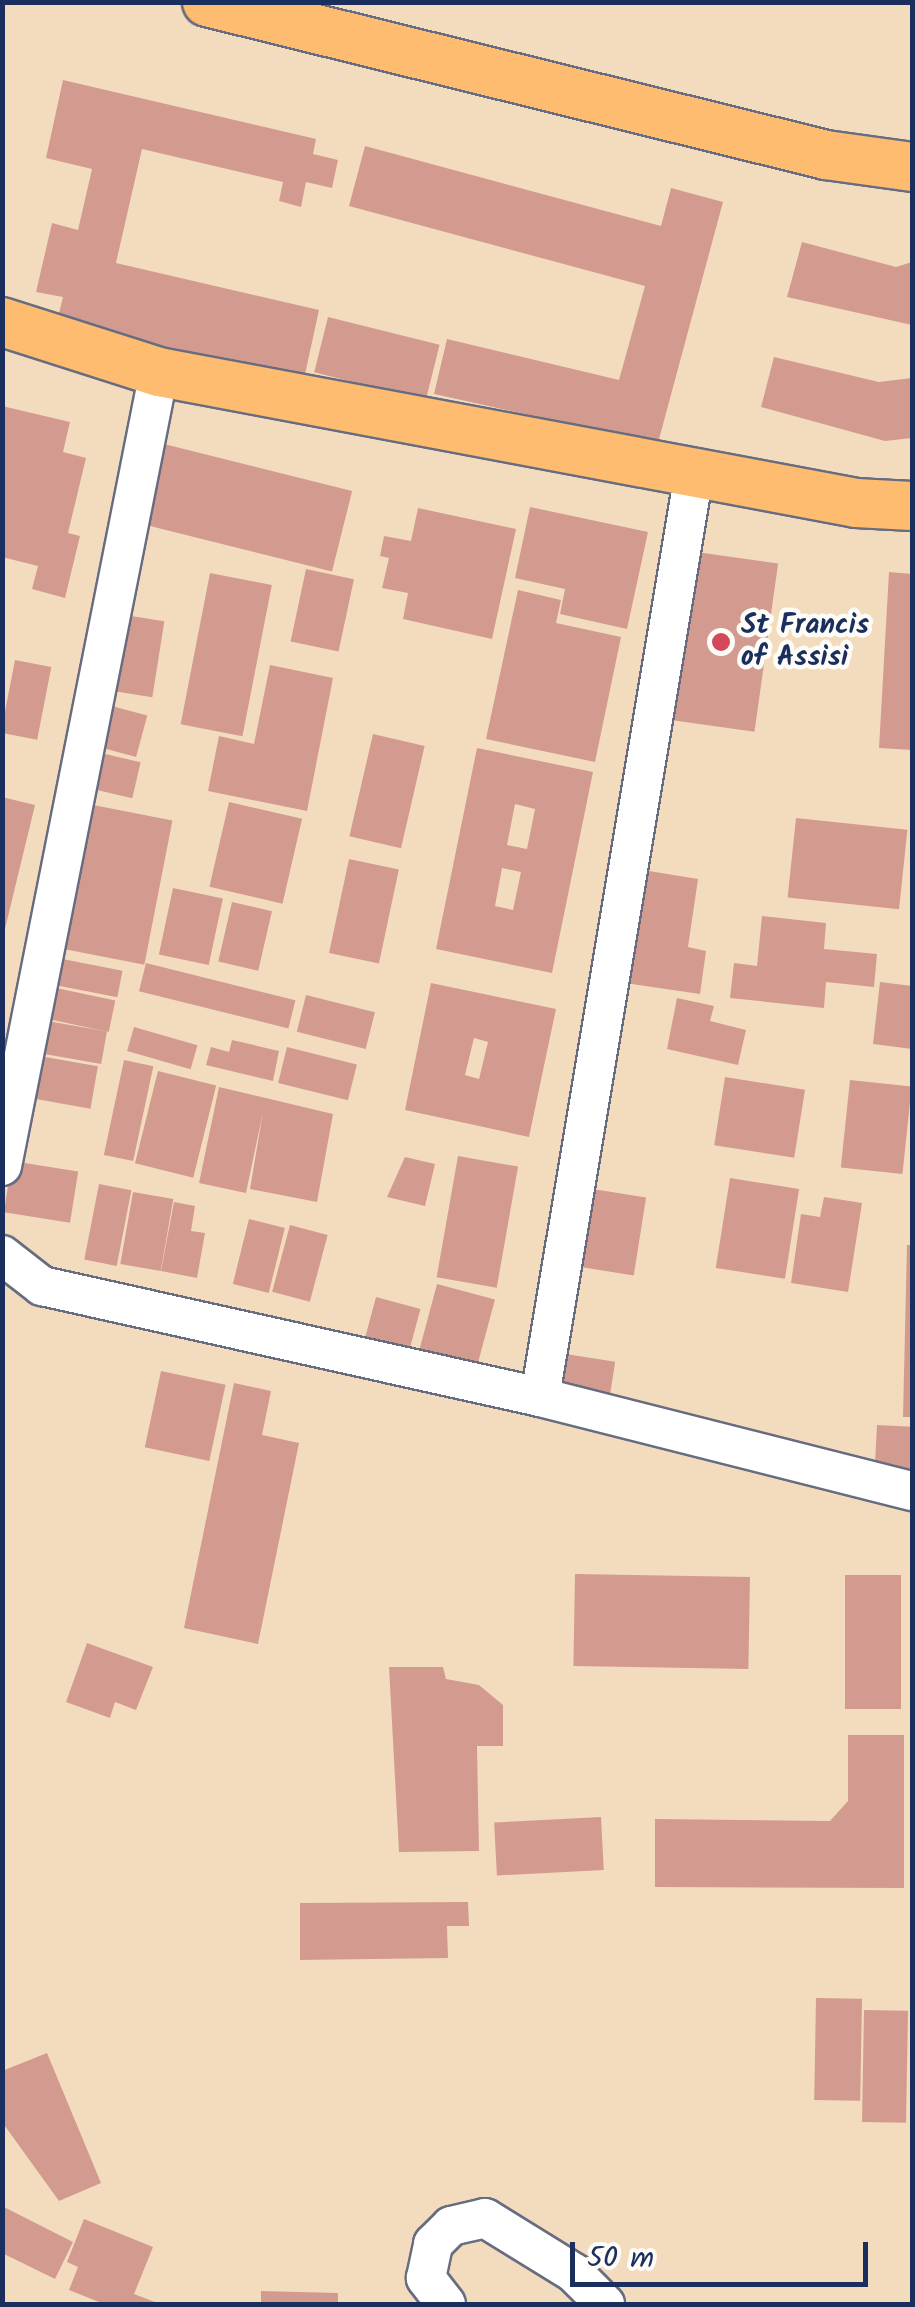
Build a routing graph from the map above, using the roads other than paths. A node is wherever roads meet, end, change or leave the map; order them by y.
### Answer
1 (207, 2) edge
2 (912, 167) edge
3 (2, 322) edge
4 (159, 372) junction
5 (694, 474) junction
6 (912, 506) edge
7 (2, 1166) edge
8 (2, 1255) edge
9 (540, 1397) junction
10 (912, 1491) edge
11 (446, 2304) edge
12 (605, 2304) edge

1 - 2 main road
3 - 4 main road
4 - 5 main road
4 - 7 street
5 - 6 main road
5 - 9 street
8 - 9 street
9 - 10 street
11 - 12 street

